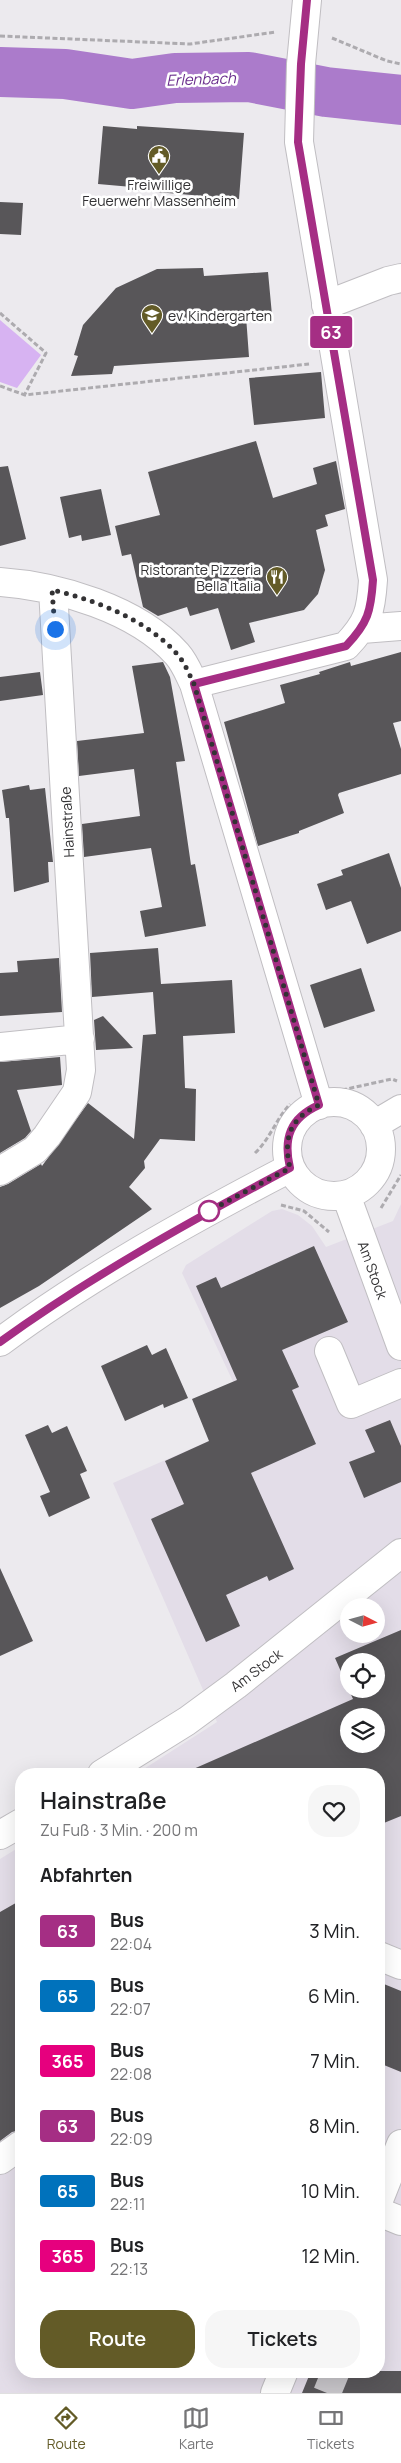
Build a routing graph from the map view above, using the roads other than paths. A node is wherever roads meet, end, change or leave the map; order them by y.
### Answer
1 (307, 0) edge
2 (401, 278) edge
3 (326, 306) junction
4 (0, 582) edge
5 (52, 590) junction
6 (401, 626) edge
7 (362, 629) junction
8 (194, 684) junction
9 (80, 1039) junction
10 (0, 1047) edge
11 (319, 1105) junction
12 (401, 1108) edge
13 (374, 1125) junction
14 (290, 1168) junction
15 (0, 1171) edge
16 (346, 1195) junction
17 (0, 1342) edge
18 (401, 1346) edge
19 (329, 1351) dead end
20 (401, 1383) edge
21 (401, 1553) edge
22 (118, 1768) edge
23 (15, 1826) edge
24 (0, 1835) edge
25 (385, 1958) edge
26 (401, 1965) edge
27 (401, 2144) edge
28 (15, 2149) edge
29 (0, 2160) edge
30 (385, 2185) edge
31 (385, 2214) edge
32 (401, 2221) edge
33 (281, 2378) edge
34 (275, 2393) edge

1 - 3 street
2 - 3 street
3 - 7 street
4 - 5 street
5 - 8 street
5 - 9 street, Hainstraße
6 - 7 street
7 - 8 street
8 - 11 street
9 - 10 street
9 - 15 street, Hainstraße
11 - 13 street
11 - 14 street
12 - 13 street
13 - 16 street
14 - 16 street
14 - 17 street
16 - 18 street, Am Stock
19 - 20 street
21 - 22 street, Am Stock
23 - 24 street
25 - 26 street
27 - 30 street
28 - 29 street
31 - 32 street
33 - 34 street

